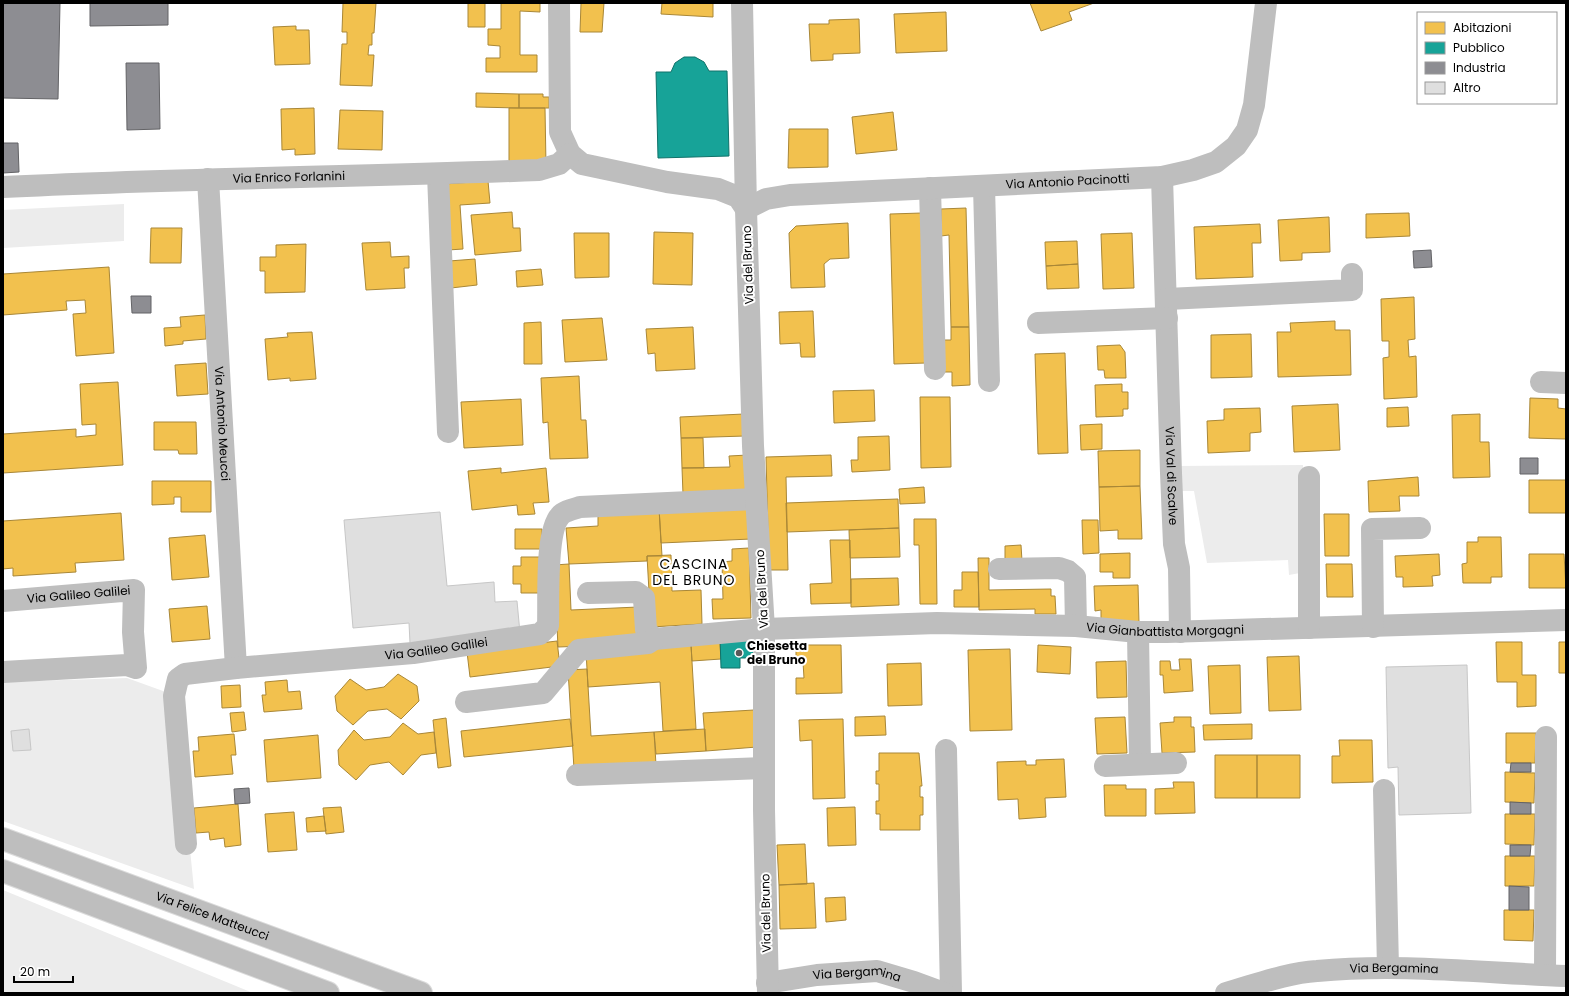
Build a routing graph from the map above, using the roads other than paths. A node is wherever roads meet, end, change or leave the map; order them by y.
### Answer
1 (559, 3) edge
2 (742, 3) edge
3 (1266, 3) edge
4 (570, 154) junction
5 (438, 174) junction
6 (1162, 177) junction
7 (208, 178) junction
8 (984, 186) junction
9 (3, 187) edge
10 (930, 188) junction
11 (746, 209) junction
12 (1352, 274) dead end
13 (1167, 309) junction
14 (1038, 323) dead end
15 (935, 369) dead end
16 (989, 381) dead end
17 (1541, 382) dead end
18 (1566, 383) edge
19 (448, 432) dead end
20 (1309, 477) dead end
21 (756, 499) junction
22 (1420, 528) dead end
23 (1000, 569) dead end
24 (588, 593) dead end
25 (3, 601) edge
26 (1566, 620) edge
27 (1076, 626) junction
28 (1373, 627) junction
29 (1309, 628) junction
30 (764, 629) junction
31 (1138, 632) junction
32 (1180, 632) junction
33 (654, 638) junction
34 (236, 668) junction
35 (3, 672) edge
36 (466, 702) dead end
37 (1546, 737) dead end
38 (946, 750) dead end
39 (1176, 763) dead end
40 (1140, 764) junction
41 (1104, 766) dead end
42 (764, 768) junction
43 (576, 775) dead end
44 (1384, 790) dead end
45 (3, 839) edge
46 (186, 844) dead end
47 (3, 871) edge
48 (1388, 968) junction
49 (1544, 975) junction
50 (1566, 976) edge
51 (768, 988) edge
52 (328, 993) edge
53 (421, 993) edge
54 (944, 993) edge
55 (951, 993) edge
56 (1226, 993) edge

1 - 4 street
2 - 11 street, Via del Bruno
3 - 6 street, Via Antonio Pacinotti
4 - 5 street, Via Enrico Forlanini
4 - 11 street, Via del Bruno
5 - 7 street, Via Enrico Forlanini
5 - 19 street
6 - 8 street, Via Antonio Pacinotti
6 - 13 street, Via Val di Scalve
7 - 9 street, Via Enrico Forlanini
7 - 34 street, Via Antonio Meucci
8 - 10 street, Via Antonio Pacinotti
8 - 16 street
10 - 11 street, Via Antonio Pacinotti
10 - 15 street
11 - 21 street, Via del Bruno
12 - 13 street
13 - 14 street
13 - 32 street, Via Val di Scalve
17 - 18 street
20 - 29 street
21 - 30 street, Via del Bruno
21 - 34 street, Via Galileo Galilei
22 - 28 street
23 - 27 street
24 - 33 street
25 - 35 street, Via Galileo Galilei
26 - 28 street, Via Gianbattista Morgagni
27 - 30 street, Via Gianbattista Morgagni
27 - 31 street, Via Gianbattista Morgagni
28 - 29 street, Via Gianbattista Morgagni
29 - 32 street, Via Gianbattista Morgagni
30 - 33 street, Via Gianbattista Morgagni
30 - 42 street, Via del Bruno
31 - 32 street, Via Gianbattista Morgagni
31 - 40 street
33 - 36 street, Via Gianbattista Morgagni
34 - 46 street, Via Galileo Galilei
37 - 49 street
38 - 55 street
39 - 40 street
40 - 41 street
42 - 43 street
42 - 51 street, Via del Bruno
44 - 48 street
45 - 53 street, Via Felice Matteucci
47 - 52 street
48 - 49 street, Via Bergamina
48 - 56 street, Via Bergamina
49 - 50 street, Via Bergamina
51 - 54 street, Via Bergamina

